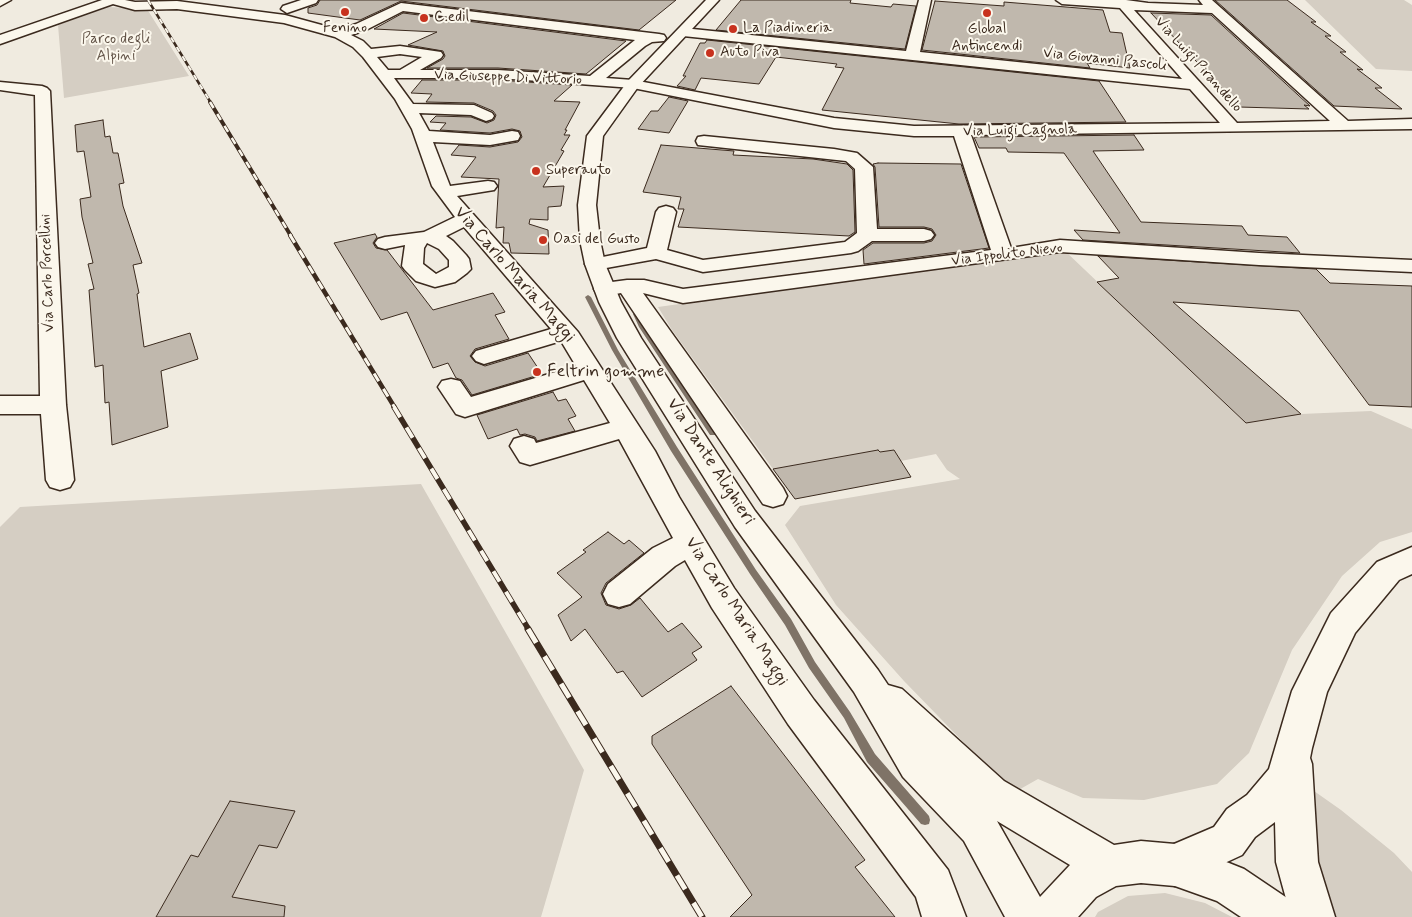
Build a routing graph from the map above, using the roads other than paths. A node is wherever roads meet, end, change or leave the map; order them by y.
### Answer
1 (5, 0) edge
2 (111, 0) edge
3 (211, 0) edge
4 (312, 0) edge
5 (713, 0) edge
6 (925, 0) edge
7 (1062, 0) edge
8 (0, 2) edge
9 (1121, 2) edge
10 (169, 3) edge
11 (1210, 4) edge
12 (287, 9) junction
13 (353, 30) junction
14 (340, 34) junction
15 (681, 35) junction
16 (650, 38) junction
17 (0, 40) edge
18 (912, 56) junction
19 (540, 77) junction
20 (592, 81) junction
21 (393, 82) junction
22 (476, 84) dead end
23 (633, 84) junction
24 (1195, 86) junction
25 (6, 90) edge
26 (574, 92) dead end
27 (486, 116) dead end
28 (1412, 124) edge
29 (1345, 126) junction
30 (1233, 128) junction
31 (961, 131) junction
32 (422, 136) junction
33 (512, 136) dead end
34 (704, 141) dead end
35 (488, 186) dead end
36 (445, 192) junction
37 (666, 212) dead end
38 (466, 221) junction
39 (867, 235) junction
40 (924, 235) dead end
41 (425, 238) junction
42 (386, 243) dead end
43 (656, 254) junction
44 (1003, 256) junction
45 (595, 264) junction
46 (1412, 266) edge
47 (616, 288) junction
48 (566, 332) junction
49 (484, 356) dead end
50 (591, 370) junction
51 (451, 387) dead end
52 (0, 405) edge
53 (53, 405) junction
54 (624, 428) junction
55 (524, 446) dead end
56 (60, 480) dead end
57 (773, 496) dead end
58 (691, 543) junction
59 (1412, 560) edge
60 (619, 594) dead end
61 (866, 681) junction
62 (1293, 748) junction
63 (1175, 864) junction
64 (1111, 866) junction
65 (944, 917) edge
66 (1028, 917) edge
67 (1053, 917) edge
68 (1278, 917) edge
69 (1313, 917) edge

1 - 8 street
2 - 10 street, Via Carlo Maria Maggi
2 - 17 street
3 - 12 street
4 - 12 street
5 - 15 street, Via Dante Alighieri
6 - 18 street
7 - 9 street
9 - 11 street
9 - 24 street, Via Luigi Pirandello
10 - 14 street, Via Carlo Maria Maggi
11 - 29 street
12 - 13 street
13 - 14 street, Via Giovanni Pascoli
13 - 16 street, Via Giovanni Pascoli
14 - 21 street, Via Carlo Maria Maggi
15 - 16 street, Via Giovanni Pascoli
15 - 18 street, Via Giovanni Pascoli
15 - 23 street, Via Dante Alighieri
16 - 20 street
18 - 24 street, Via Giovanni Pascoli
19 - 20 street, Via Giuseppe Di Vittorio
19 - 21 street, Via Giuseppe Di Vittorio
19 - 26 street
20 - 23 street, Via Giuseppe Di Vittorio
21 - 22 street
21 - 27 street
21 - 32 street, Via Carlo Maria Maggi
23 - 31 street, Via Luigi Cagnola
23 - 45 street, Via Dante Alighieri
24 - 30 street, Via Luigi Pirandello
25 - 53 street, Via Carlo Porcellini
28 - 29 street, Via Luigi Cagnola
29 - 30 street, Via Luigi Cagnola
30 - 31 street, Via Luigi Cagnola
31 - 44 street
32 - 33 street
32 - 36 street, Via Carlo Maria Maggi
34 - 39 street
35 - 36 street
36 - 38 street, Via Carlo Maria Maggi
37 - 43 street
38 - 41 street
38 - 48 street, Via Carlo Maria Maggi
39 - 40 street
39 - 43 street
41 - 41 street
41 - 42 street
43 - 45 street
44 - 46 street, Via Ippolito Nievo
44 - 47 street, Via Ippolito Nievo
45 - 47 street, Via Dante Alighieri
47 - 57 street
47 - 61 street, Via Dante Alighieri
48 - 49 street
48 - 50 street, Via Carlo Maria Maggi
50 - 51 street
50 - 54 street, Via Carlo Maria Maggi
52 - 53 street
53 - 56 street, Via Carlo Porcellini
54 - 55 street
54 - 58 street, Via Carlo Maria Maggi
58 - 60 street
58 - 65 street, Via Carlo Maria Maggi
59 - 62 street
61 - 64 street, Via Dante Alighieri
61 - 66 street, Via Dante Alighieri
62 - 63 street
62 - 69 street
63 - 64 street
63 - 68 street
64 - 67 street

